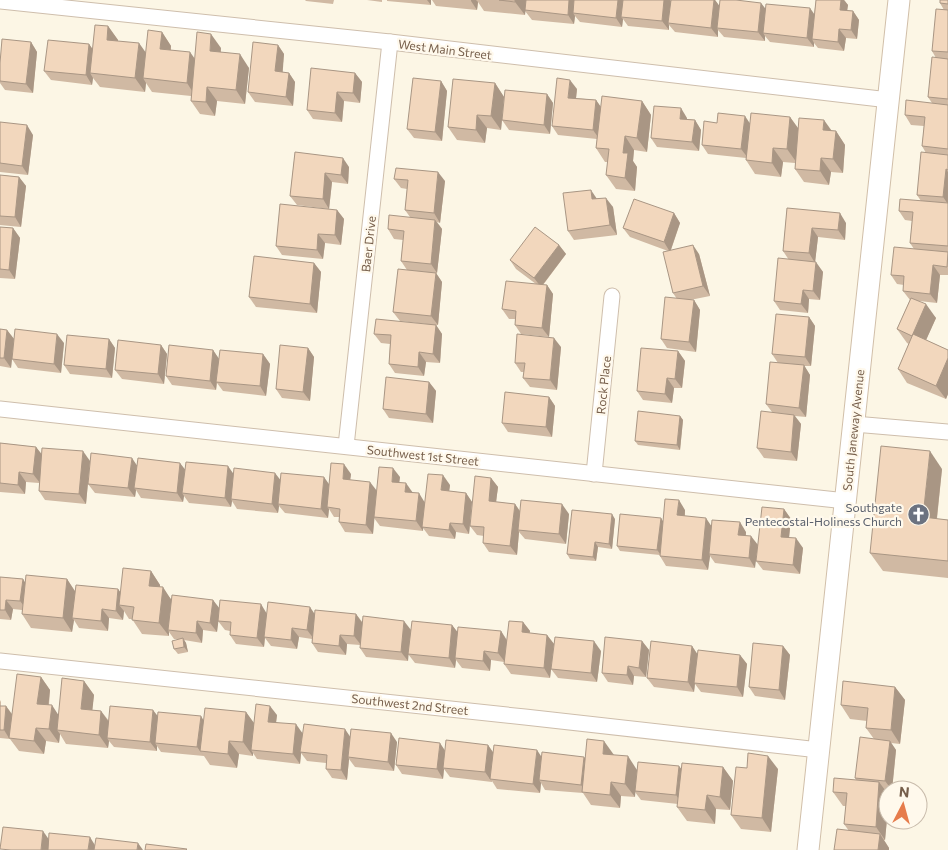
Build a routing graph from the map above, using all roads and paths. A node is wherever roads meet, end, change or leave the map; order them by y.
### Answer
1 (899, 0) edge
2 (0, 1) edge
3 (390, 42) junction
4 (889, 100) junction
5 (612, 296) dead end
6 (0, 409) edge
7 (854, 424) junction
8 (948, 432) edge
9 (346, 446) junction
10 (594, 474) junction
11 (846, 501) junction
12 (0, 660) edge
13 (819, 750) junction
14 (808, 850) edge

1 - 4 street, South Janeway Avenue
2 - 3 street, West Main Street
3 - 4 street, West Main Street
3 - 9 street, Baer Drive
4 - 7 street, South Janeway Avenue
5 - 10 street, Rock Place
6 - 9 street, Southwest 1st Street
7 - 8 street
7 - 11 street, South Janeway Avenue
9 - 10 street, Southwest 1st Street
10 - 11 street, Southwest 1st Street
11 - 13 street, South Janeway Avenue
12 - 13 street, Southwest 2nd Street
13 - 14 street, South Janeway Avenue

